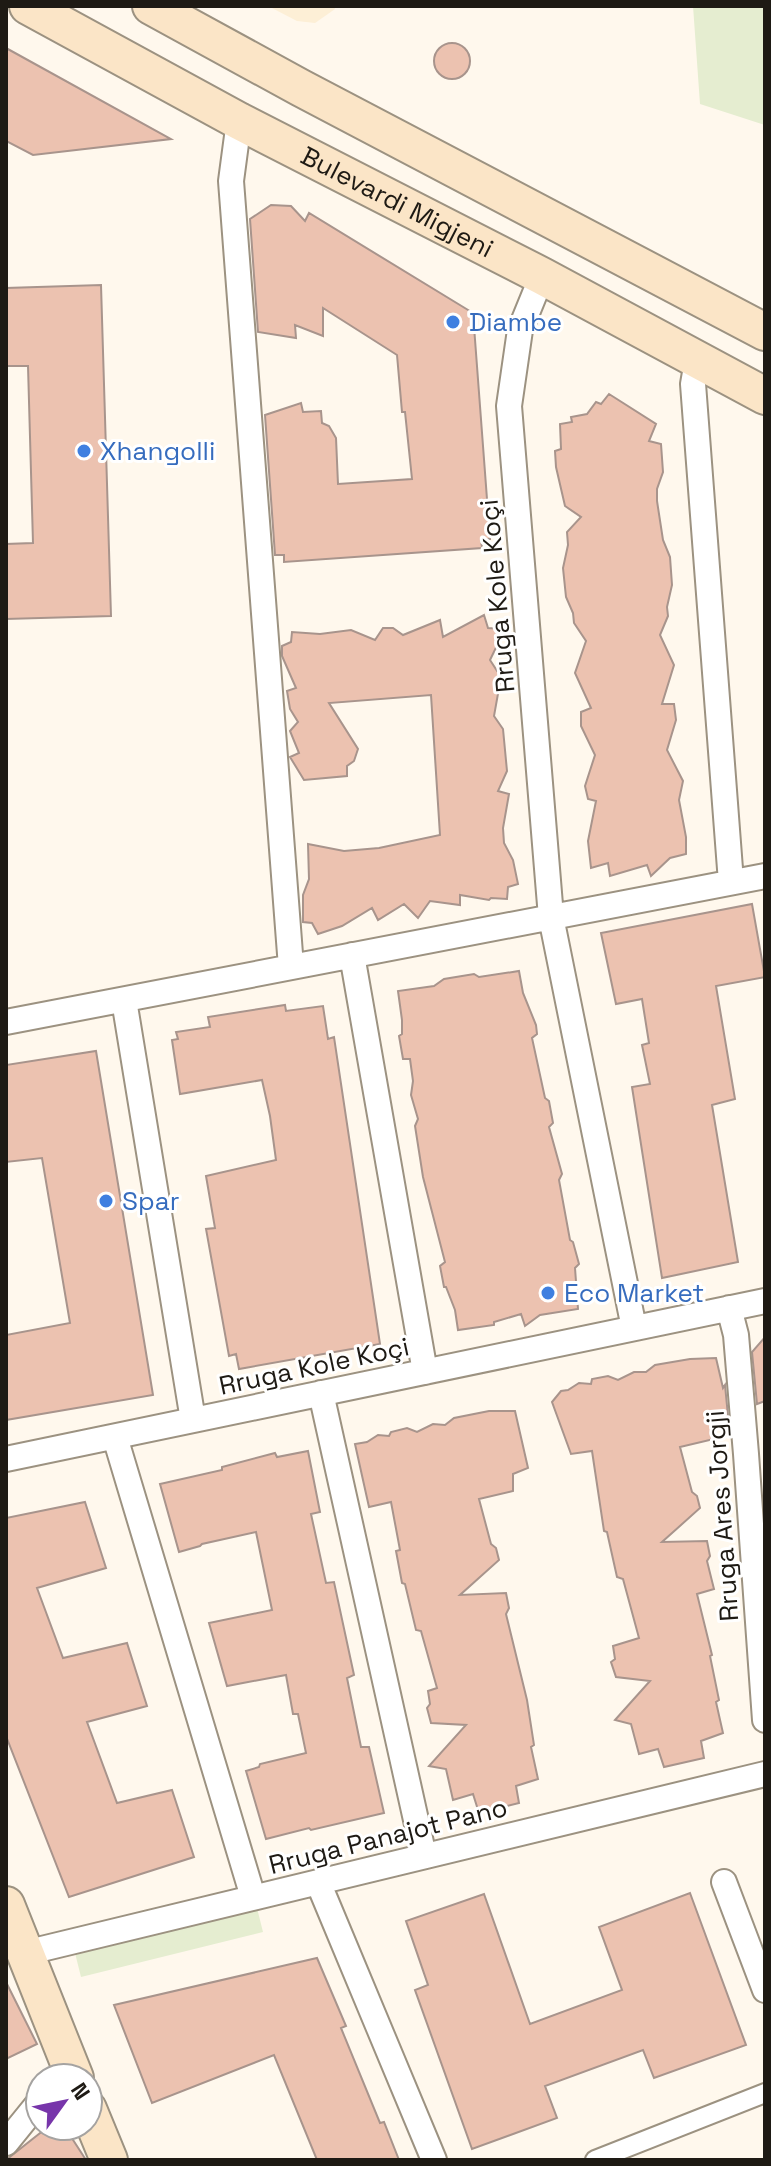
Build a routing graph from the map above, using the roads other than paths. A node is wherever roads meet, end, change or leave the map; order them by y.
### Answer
1 (28, 6) edge
2 (151, 6) edge
3 (239, 121) junction
4 (542, 276) junction
5 (765, 332) edge
6 (697, 361) junction
7 (765, 396) edge
8 (765, 876) edge
9 (731, 882) junction
10 (551, 917) junction
11 (352, 955) junction
12 (291, 967) junction
13 (124, 1000) junction
14 (6, 1022) edge
15 (765, 1301) edge
16 (729, 1308) junction
17 (634, 1328) junction
18 (425, 1372) junction
19 (321, 1393) junction
20 (193, 1420) junction
21 (115, 1437) junction
22 (6, 1459) edge
23 (765, 1720) edge
24 (765, 1774) edge
25 (424, 1856) junction
26 (318, 1882) junction
27 (724, 1882) dead end
28 (253, 1897) junction
29 (6, 1905) edge
30 (25, 1953) junction
31 (765, 1990) edge
32 (64, 2062) edge
33 (765, 2093) edge
34 (24, 2121) edge
35 (6, 2143) edge
36 (434, 2160) edge
37 (595, 2160) edge

1 - 3 main road, Bulevardi Migjeni
2 - 5 main road, Bulevardi Migjeni
3 - 4 main road, Bulevardi Migjeni
3 - 12 street
4 - 6 main road, Bulevardi Migjeni
4 - 10 street, Rruga Kole Koçi
6 - 7 main road, Bulevardi Migjeni
6 - 9 street
8 - 9 street
9 - 10 street
10 - 11 street
10 - 17 street, Rruga Kole Koçi
11 - 12 street
11 - 18 street
12 - 13 street
13 - 14 street
13 - 20 street
15 - 16 street, Rruga Kole Koçi
16 - 17 street, Rruga Kole Koçi
16 - 23 street, Rruga Ares Jorgji
17 - 18 street, Rruga Kole Koçi
18 - 19 street, Rruga Kole Koçi
19 - 20 street, Rruga Kole Koçi
19 - 25 street
20 - 21 street, Rruga Kole Koçi
21 - 22 street, Rruga Kole Koçi
21 - 28 street
24 - 25 street, Rruga Panajot Pano
25 - 26 street, Rruga Panajot Pano
26 - 28 street, Rruga Panajot Pano
26 - 36 street
27 - 31 street
28 - 30 street, Rruga Panajot Pano
29 - 30 main road
30 - 32 main road
33 - 37 street
34 - 35 street

